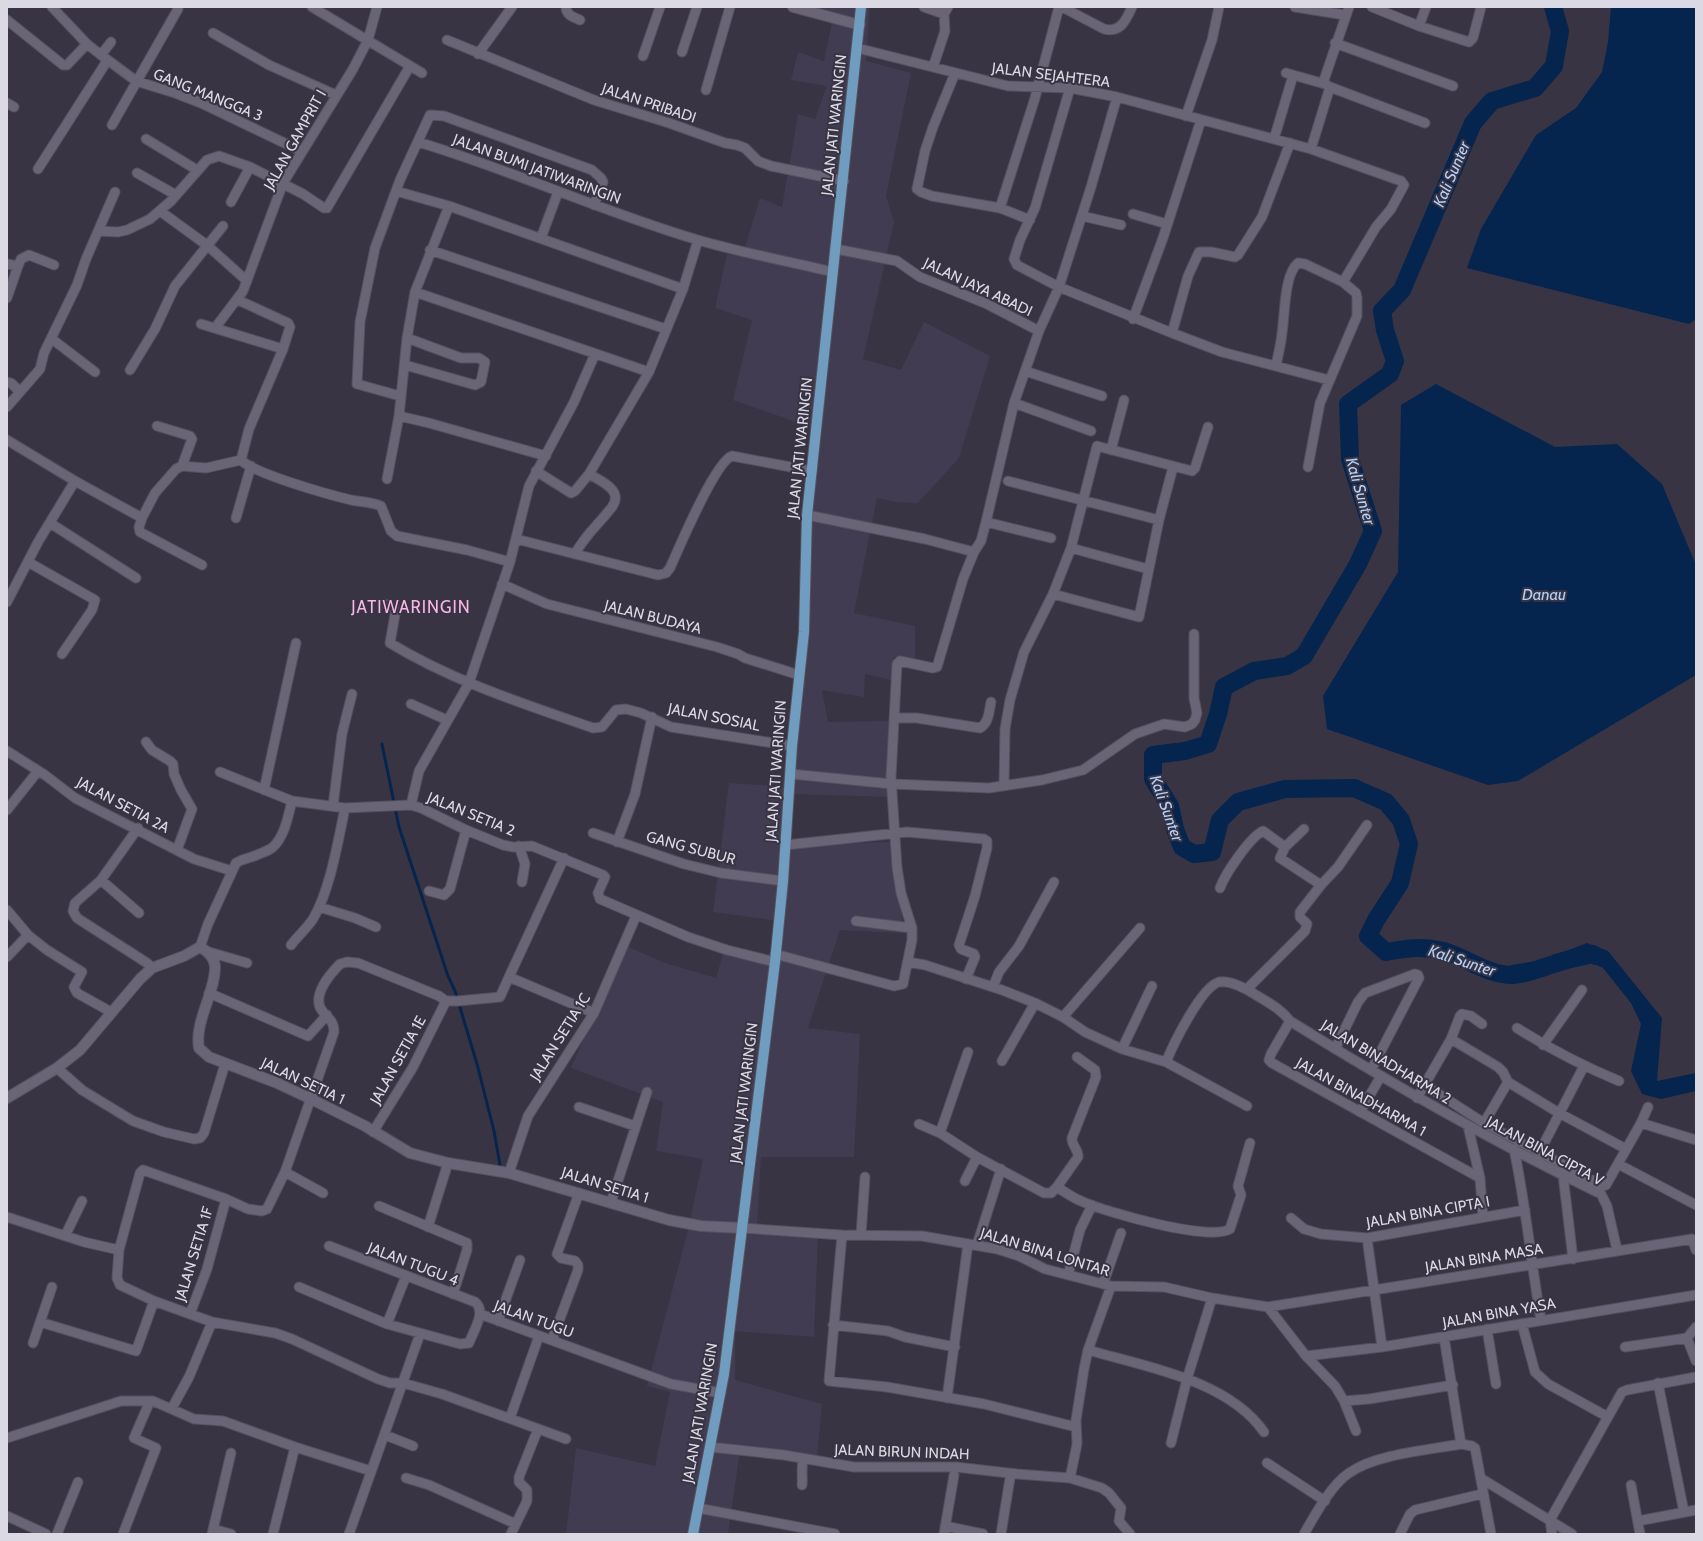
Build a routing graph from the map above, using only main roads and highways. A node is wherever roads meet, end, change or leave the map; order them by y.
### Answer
1 (861, 7) edge
2 (693, 1534) edge

1 - 2 main road, JALAN JATI WARINGIN

